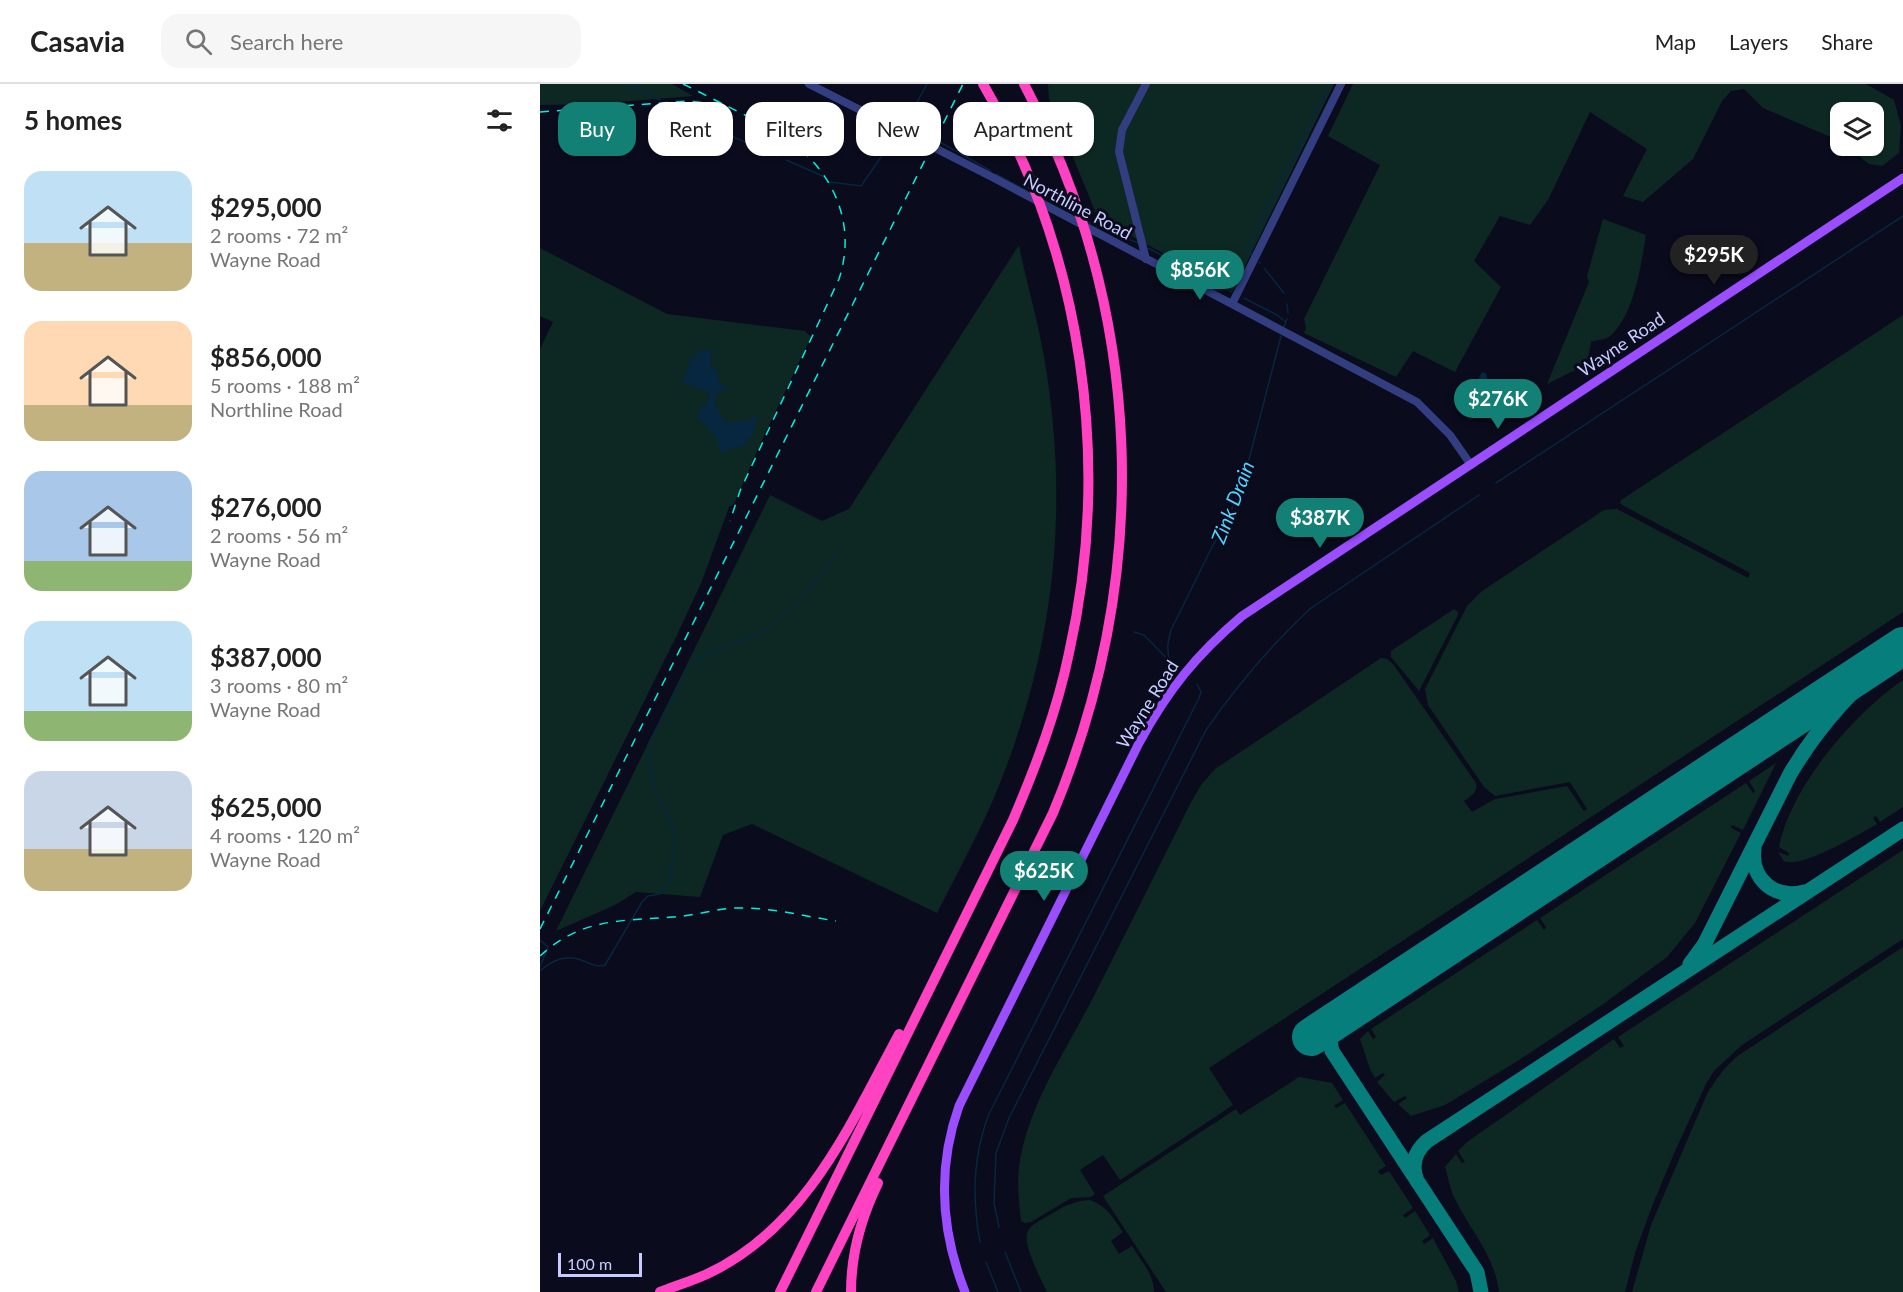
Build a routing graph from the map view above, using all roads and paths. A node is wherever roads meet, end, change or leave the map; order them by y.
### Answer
1 (809, 84) edge
2 (984, 84) edge
3 (1024, 84) edge
4 (1146, 84) edge
5 (1341, 84) edge
6 (1903, 178) edge
7 (1146, 259) junction
8 (1232, 304) junction
9 (1471, 465) junction
10 (948, 951) junction
11 (980, 963) junction
12 (660, 1292) edge
13 (780, 1292) edge
14 (816, 1292) edge
15 (850, 1292) edge
16 (966, 1292) edge

1 - 7 street, Northline Road
2 - 10 highway
3 - 11 highway
4 - 7 street
5 - 8 street
6 - 9 main road, Wayne Road
7 - 8 street, Northline Road
8 - 9 street, Northline Road
9 - 16 main road, Wayne Road
10 - 12 highway
10 - 13 highway
11 - 14 highway
11 - 15 highway

